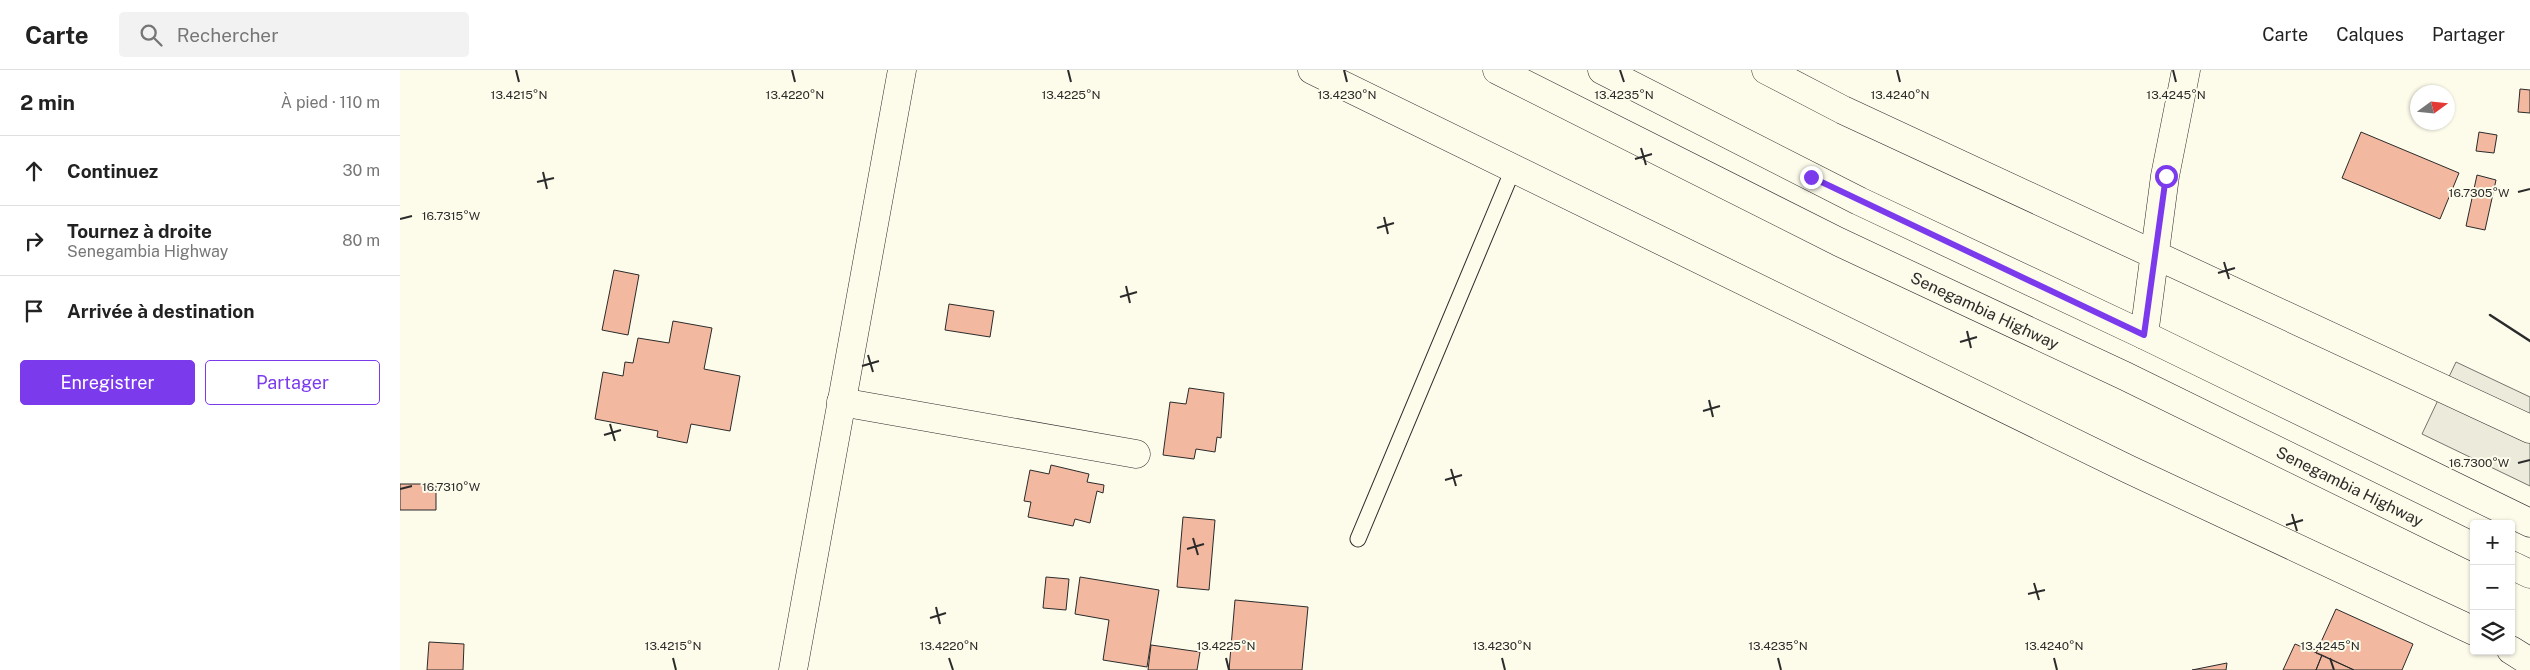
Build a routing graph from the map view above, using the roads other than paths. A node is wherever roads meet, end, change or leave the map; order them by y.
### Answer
1 (902, 70) edge
2 (1312, 70) edge
3 (1497, 70) edge
4 (1602, 70) edge
5 (1766, 70) edge
6 (2186, 70) edge
7 (1514, 167) junction
8 (2155, 253) junction
9 (2144, 335) junction
10 (841, 402) junction
11 (2530, 429) edge
12 (1136, 454) dead end
13 (2530, 523) edge
14 (1358, 540) dead end
15 (2470, 544) edge
16 (2515, 567) edge
17 (2530, 574) edge
18 (2470, 629) edge
19 (2515, 653) edge
20 (2530, 662) edge
21 (793, 670) edge

1 - 10 street
2 - 7 street
3 - 15 street, Senegambia Highway
4 - 9 street
5 - 8 street
6 - 8 street
7 - 14 lane
7 - 18 street
8 - 9 street
8 - 11 street
9 - 13 street
10 - 12 street
10 - 21 street
16 - 17 street
19 - 20 street

